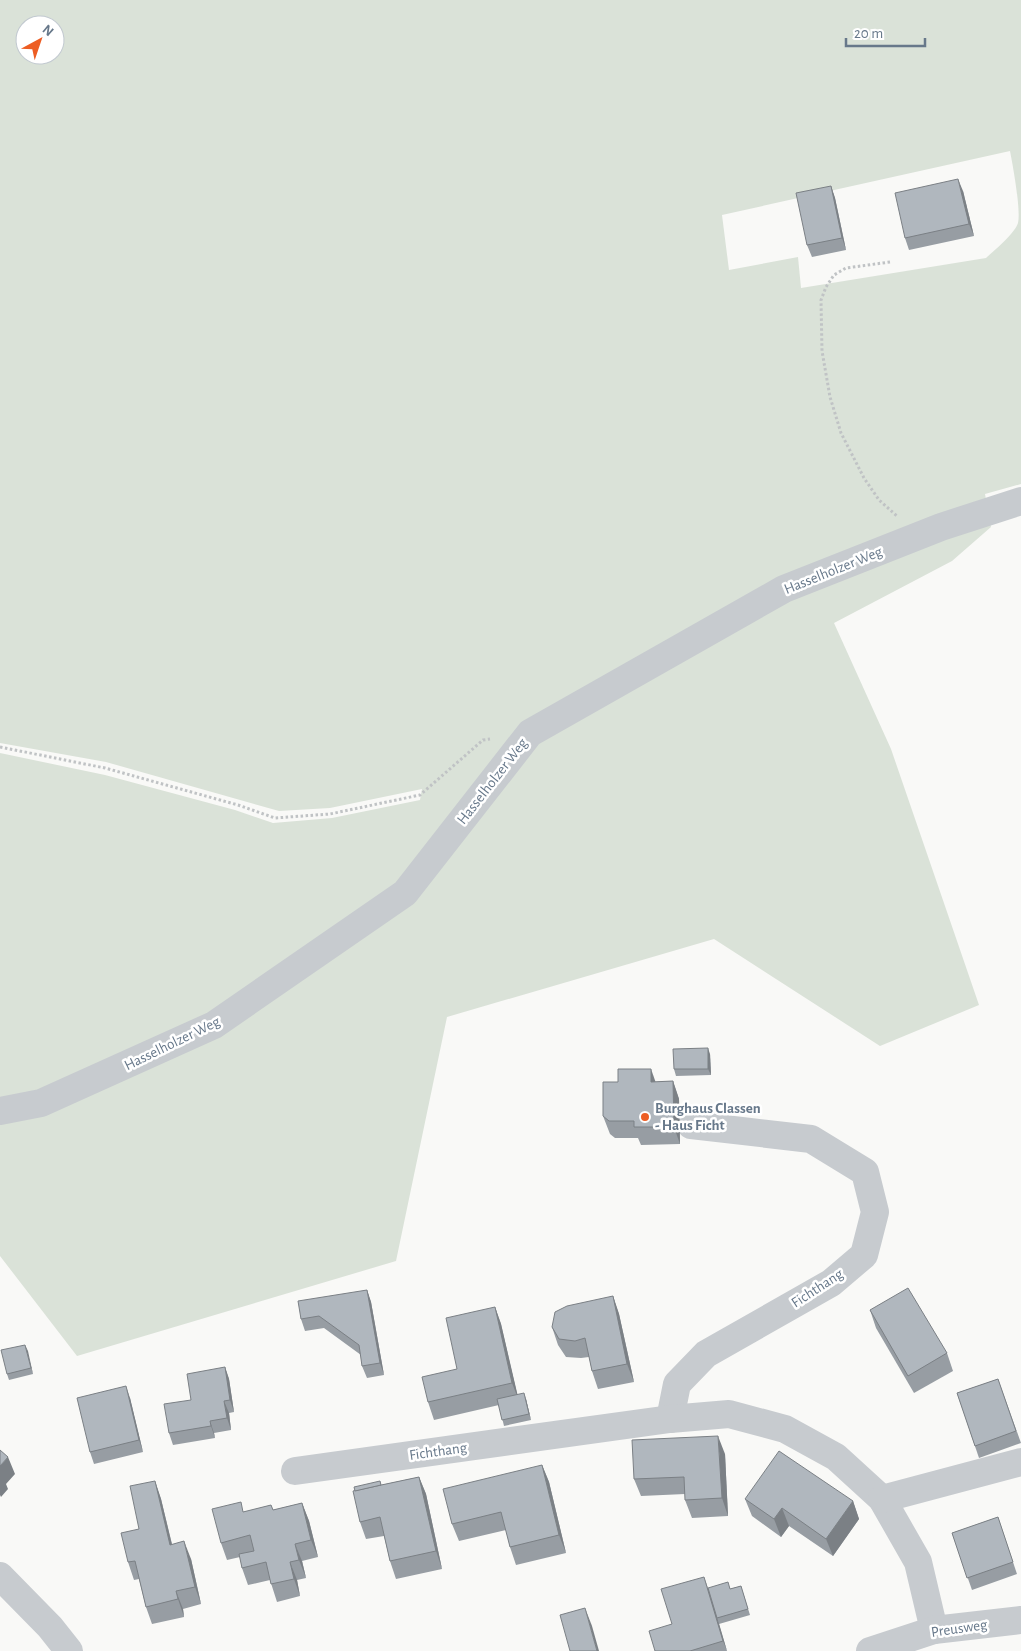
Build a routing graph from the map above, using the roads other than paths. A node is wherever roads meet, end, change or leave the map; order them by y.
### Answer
1 (1021, 501) edge
2 (0, 1111) edge
3 (691, 1125) dead end
4 (670, 1419) junction
5 (1021, 1462) edge
6 (295, 1471) dead end
7 (882, 1499) junction
8 (0, 1576) edge
9 (1021, 1620) edge
10 (934, 1630) junction
11 (69, 1651) edge
12 (870, 1651) edge

1 - 2 street, Hasselholzer Weg
3 - 4 street, Fichthang
4 - 6 street, Fichthang
4 - 7 street, Fichthang
5 - 7 street
7 - 10 street, Fichthang
8 - 11 street
9 - 10 street, Preusweg
10 - 12 street, Preusweg

